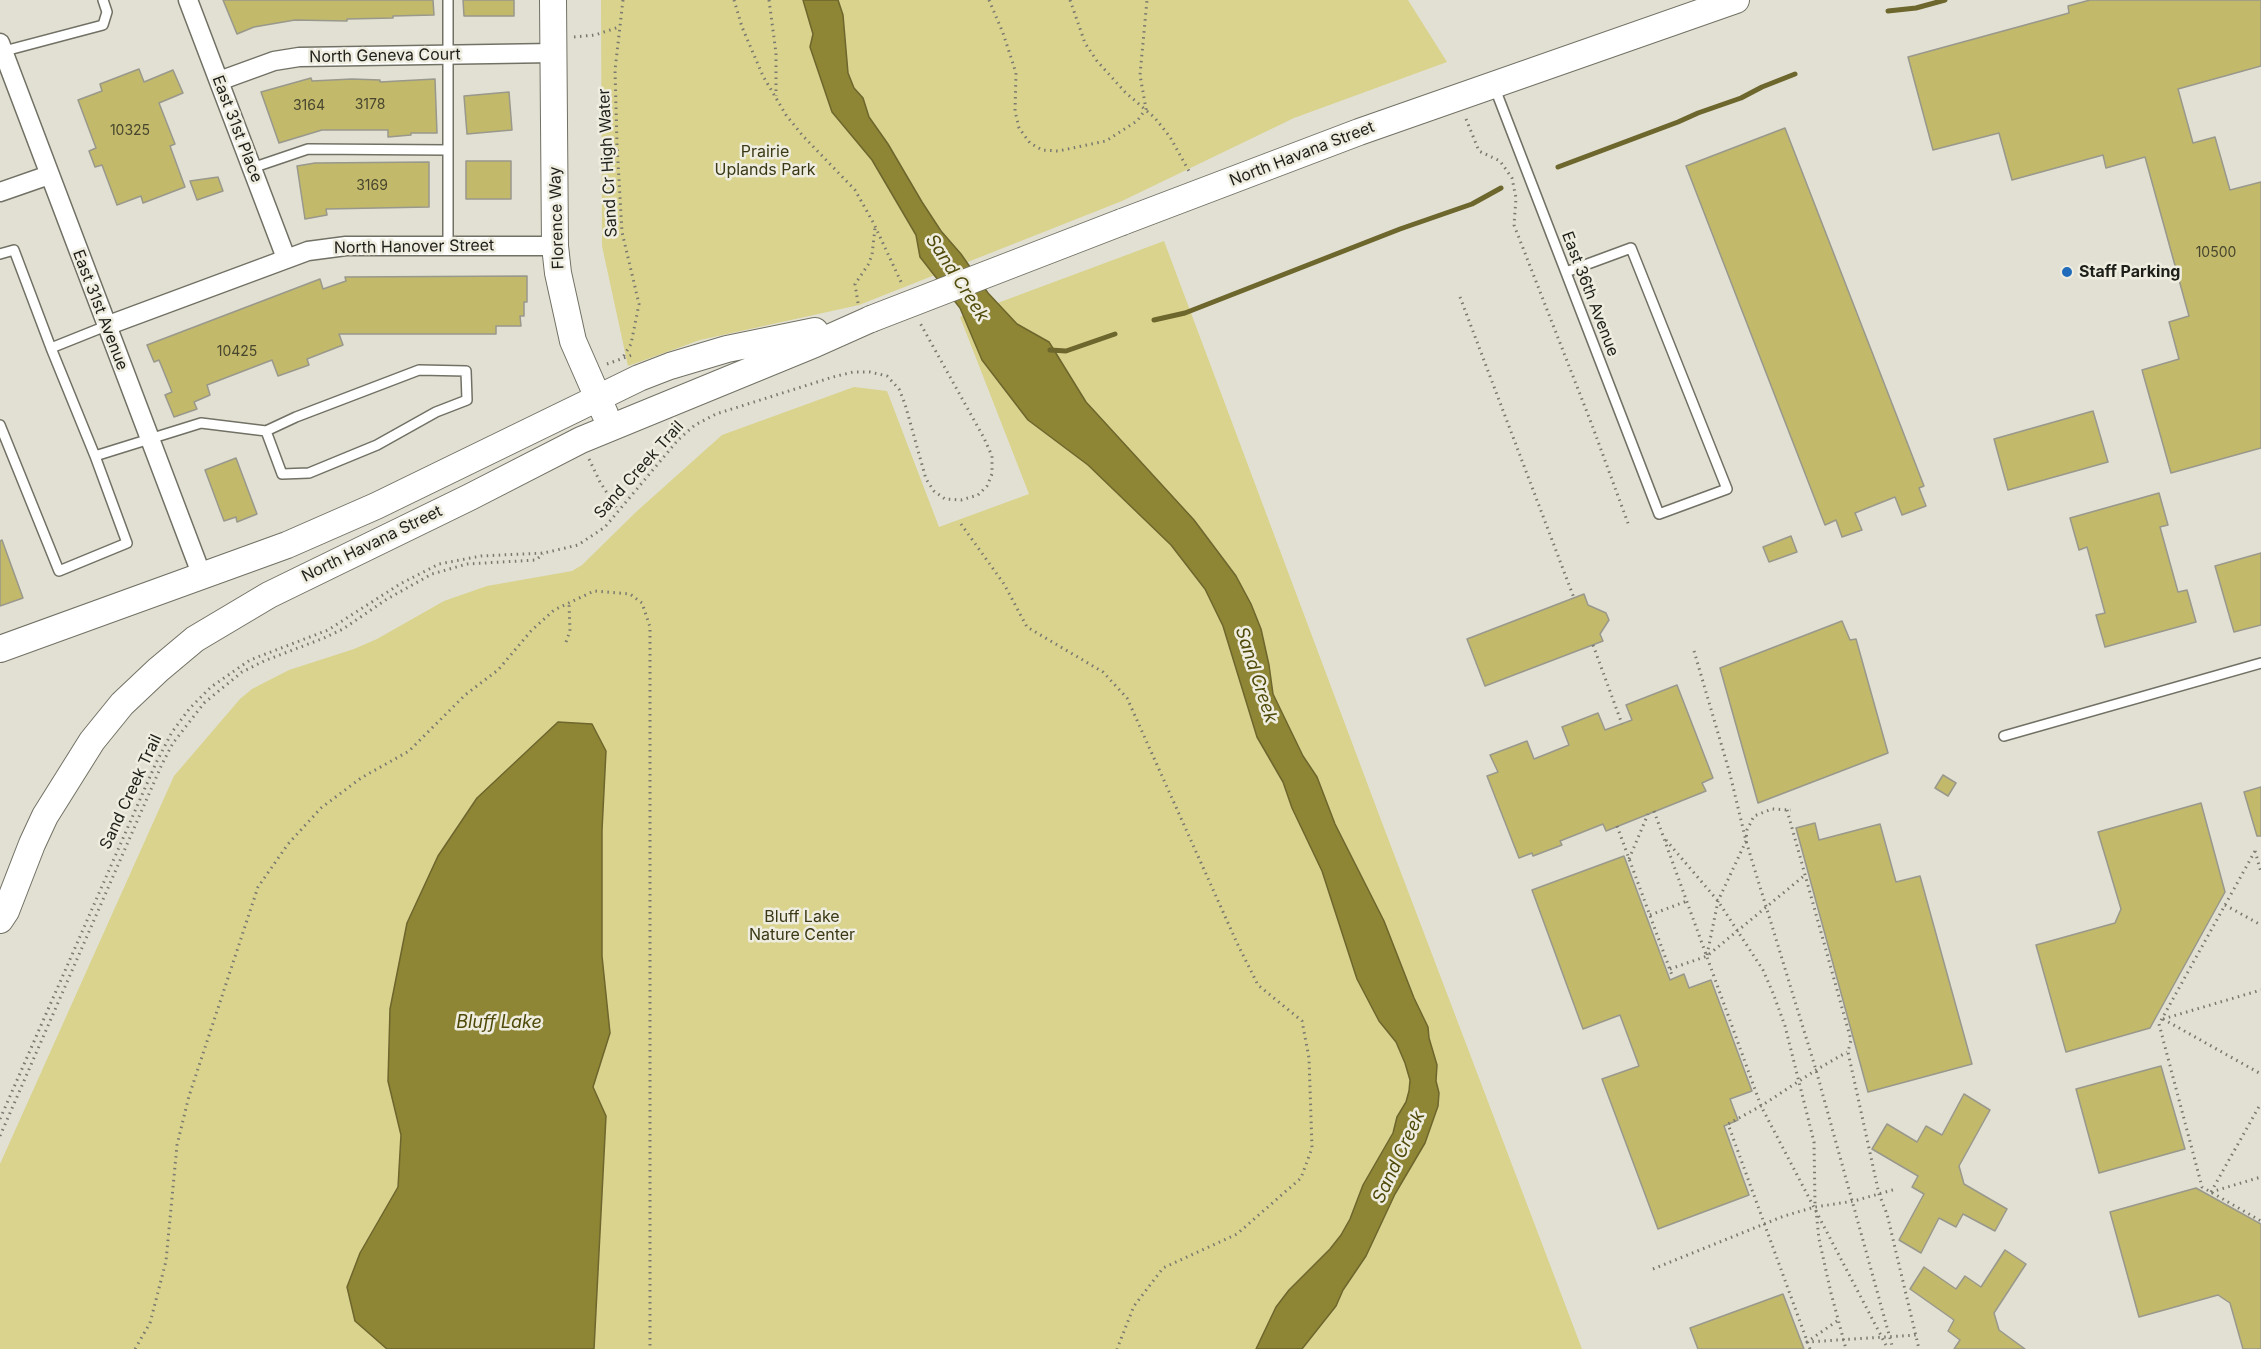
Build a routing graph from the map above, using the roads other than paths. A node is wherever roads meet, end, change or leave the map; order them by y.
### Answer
1 (102, 0) edge
2 (188, 0) edge
3 (448, 0) edge
4 (553, 0) edge
5 (1736, 0) edge
6 (1, 48) edge
7 (554, 53) junction
8 (448, 55) junction
9 (219, 81) junction
10 (1493, 84) junction
11 (448, 150) junction
12 (252, 168) junction
13 (50, 174) junction
14 (0, 192) edge
15 (448, 246) junction
16 (555, 246) junction
17 (0, 254) edge
18 (286, 258) junction
19 (1566, 272) junction
20 (865, 312) junction
21 (106, 326) junction
22 (51, 348) junction
23 (597, 399) junction
24 (0, 425) edge
25 (611, 427) junction
26 (266, 431) junction
27 (149, 438) junction
28 (95, 456) junction
29 (202, 576) junction
30 (0, 649) edge
31 (2261, 663) edge
32 (2004, 736) dead end
33 (0, 920) edge

1 - 6 lane
2 - 9 street, East 31st Place
3 - 8 lane
4 - 7 main road, Florence Way
5 - 10 main road, North Havana Street
6 - 13 street, East 31st Avenue
7 - 8 street, North Geneva Court
7 - 16 main road, Florence Way
8 - 9 street, North Geneva Court
8 - 11 lane
9 - 12 street, East 31st Place
10 - 19 lane, East 36th Avenue
10 - 20 main road, North Havana Street, bridge
11 - 12 lane
11 - 15 lane
12 - 18 street, East 31st Place
13 - 14 street
13 - 21 street, East 31st Avenue
15 - 16 street, North Hanover Street
15 - 18 street, North Hanover Street
16 - 23 main road, Florence Way
17 - 22 lane
18 - 21 street, North Hanover Street
19 - 19 lane, East 36th Avenue
20 - 23 main road, North Havana Street
20 - 25 main road, North Havana Street
21 - 22 lane
21 - 27 street, East 31st Avenue
22 - 28 lane
23 - 25 main road, Florence Way
23 - 29 main road, North Havana Street
24 - 28 lane
25 - 33 main road, North Havana Street
26 - 26 lane
26 - 27 lane
27 - 28 lane
27 - 29 street, East 31st Avenue
29 - 30 main road, North Havana Street
31 - 32 lane

